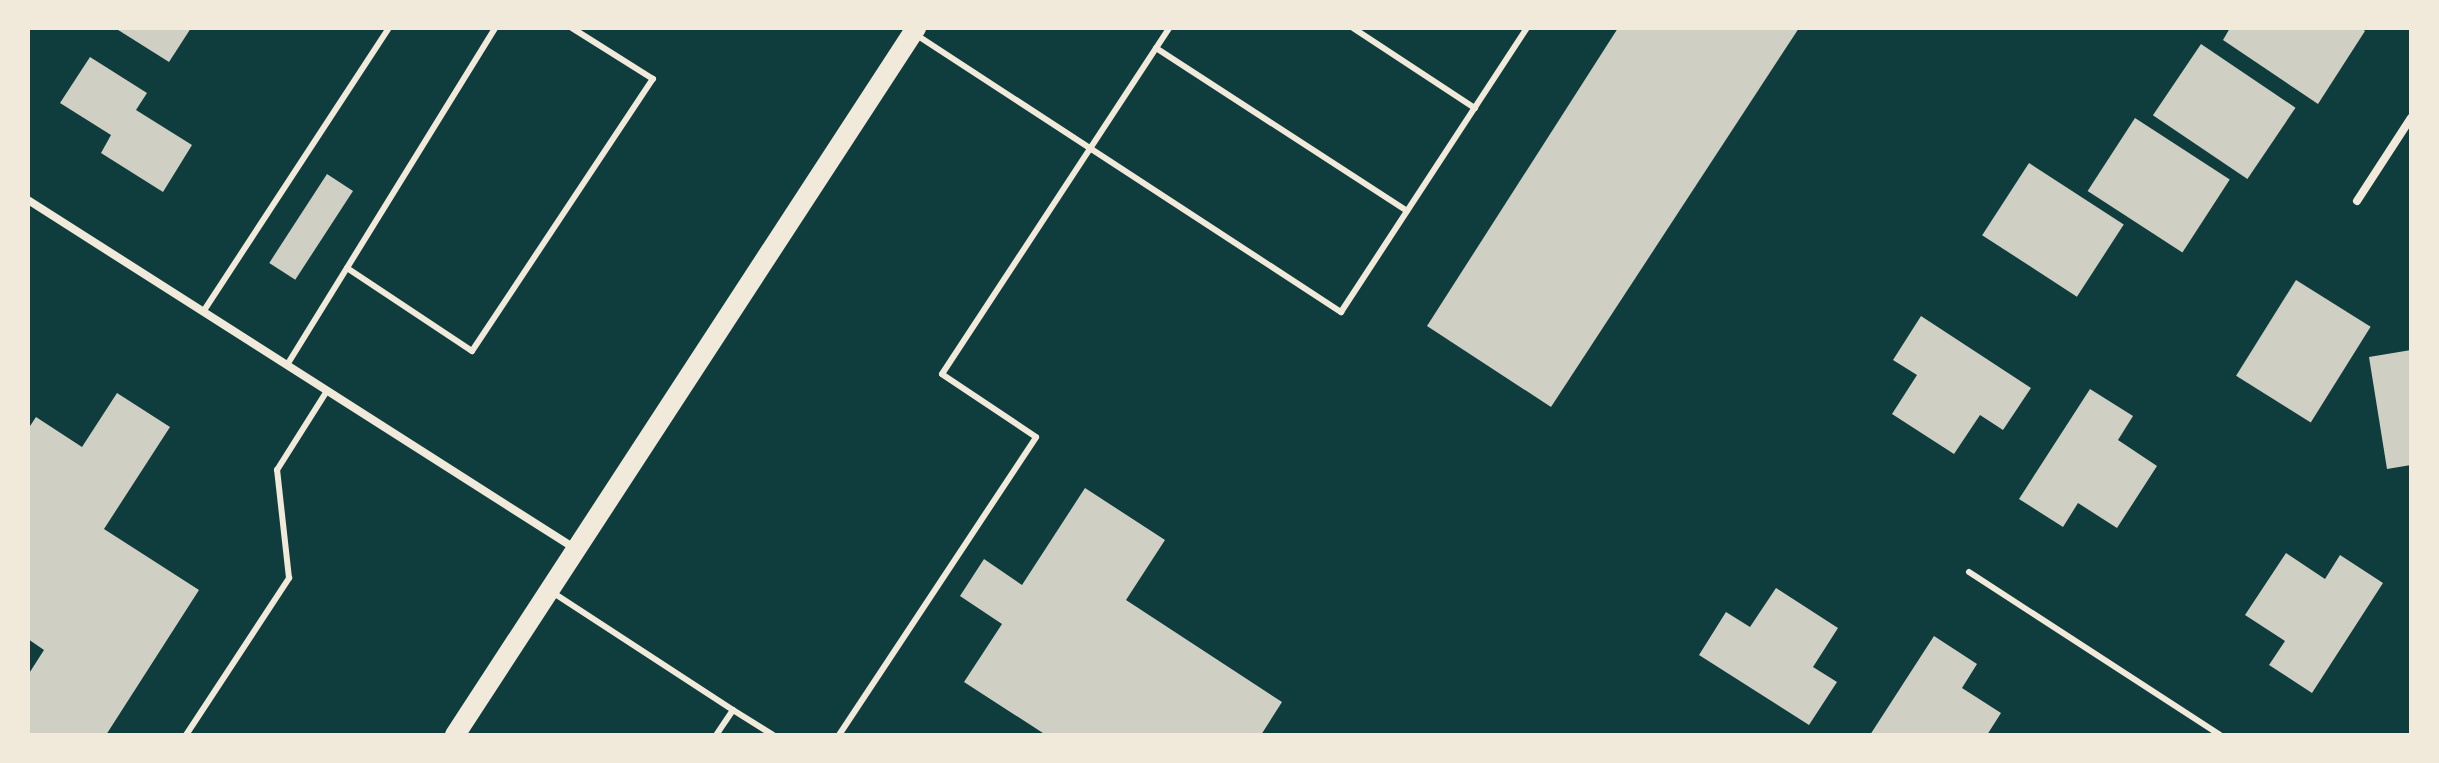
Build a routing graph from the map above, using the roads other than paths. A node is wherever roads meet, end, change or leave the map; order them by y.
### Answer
1 (389, 28) edge
2 (495, 28) edge
3 (572, 28) edge
4 (1169, 28) edge
5 (1353, 28) edge
6 (1527, 28) edge
7 (915, 30) edge
8 (1156, 48) junction
9 (1475, 108) junction
10 (2411, 118) edge
11 (1089, 148) junction
12 (28, 200) edge
13 (2357, 201) dead end
14 (1407, 211) junction
15 (347, 268) junction
16 (203, 312) junction
17 (287, 365) junction
18 (327, 391) junction
19 (576, 549) junction
20 (1969, 572) dead end
21 (549, 590) junction
22 (733, 710) junction
23 (186, 735) edge
24 (455, 735) edge
25 (716, 735) edge
26 (773, 735) edge
27 (839, 735) edge
28 (2220, 735) edge

1 - 16 lane
2 - 15 lane
3 - 15 lane
4 - 8 lane
5 - 9 lane
6 - 9 lane
7 - 11 lane
7 - 19 main road
8 - 11 lane
8 - 14 lane
9 - 14 lane
10 - 13 street
11 - 14 lane
11 - 27 lane
12 - 16 street
15 - 17 lane
16 - 17 street
17 - 18 street
18 - 19 street
18 - 23 lane
19 - 21 main road
20 - 28 lane
21 - 22 lane
21 - 24 main road
22 - 25 lane
22 - 26 lane

